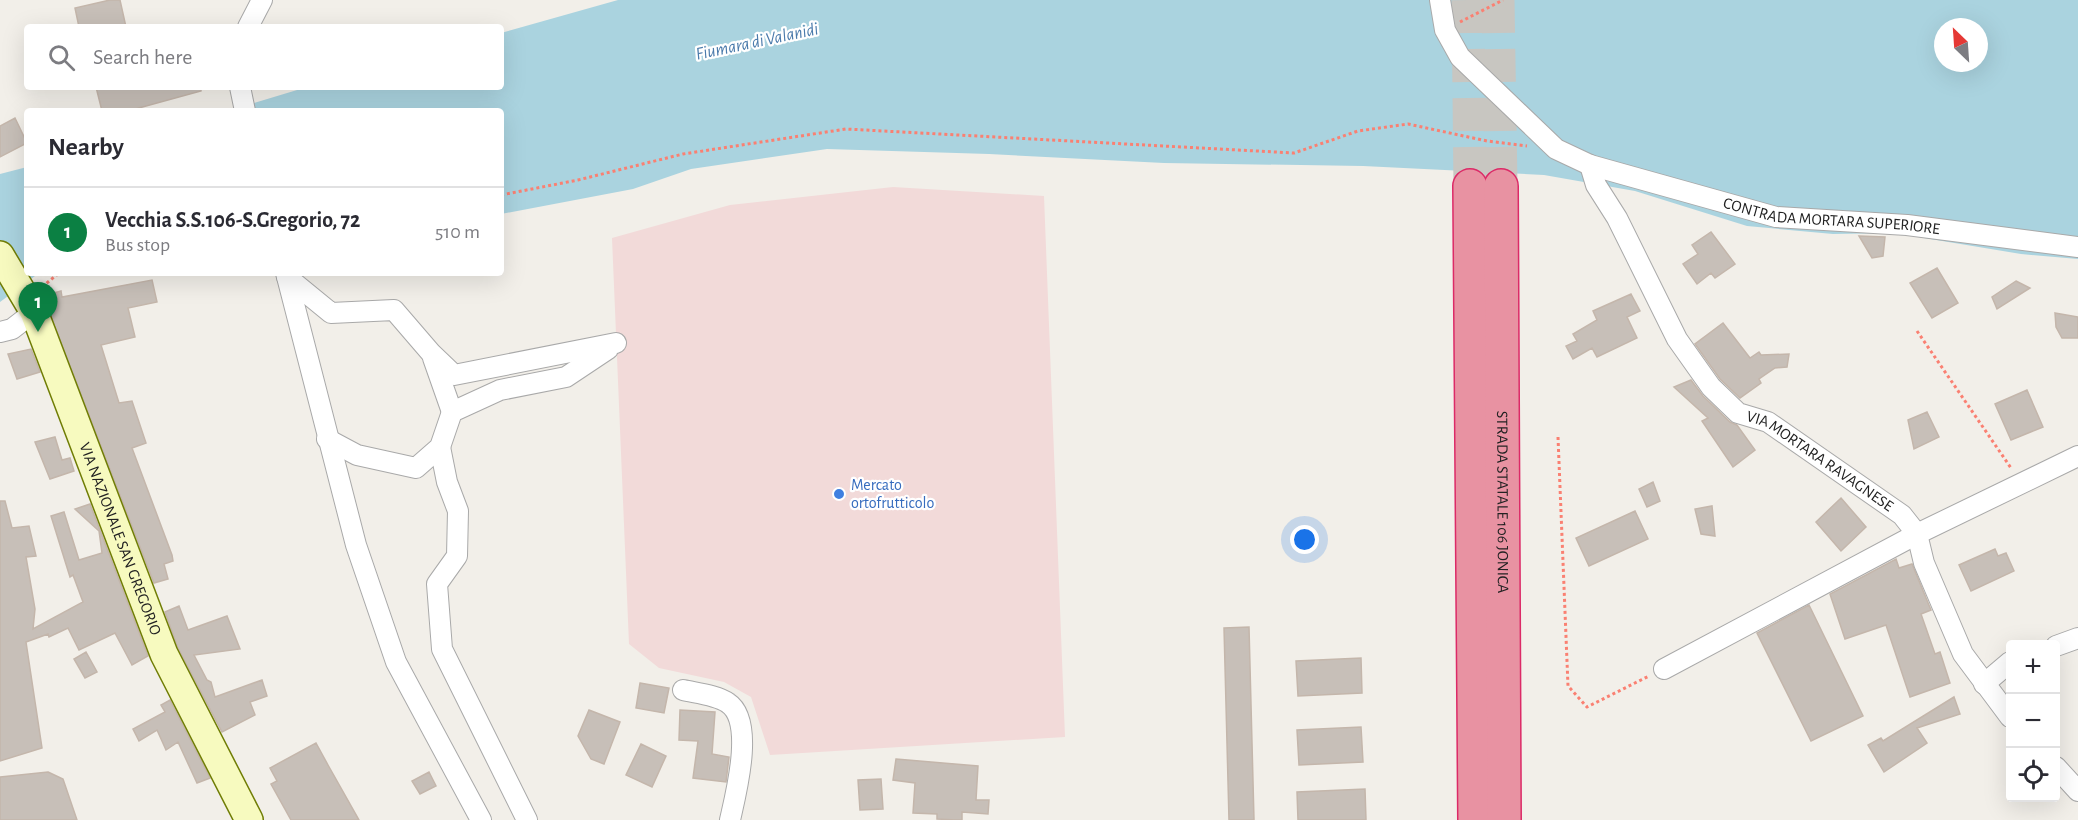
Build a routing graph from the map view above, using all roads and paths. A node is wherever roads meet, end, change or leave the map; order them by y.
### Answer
1 (262, 0) edge
2 (1440, 0) edge
3 (1503, 0) edge
4 (250, 24) edge
5 (1445, 30) junction
6 (240, 90) edge
7 (244, 108) edge
8 (1556, 149) junction
9 (1590, 165) junction
10 (504, 194) edge
11 (2078, 247) edge
12 (0, 255) edge
13 (286, 276) edge
14 (287, 276) edge
15 (29, 304) junction
16 (1917, 331) dead end
17 (0, 332) edge
18 (431, 353) junction
19 (452, 412) junction
20 (1558, 437) dead end
21 (327, 439) junction
22 (440, 447) junction
23 (2078, 456) edge
24 (2022, 483) junction
25 (1917, 534) junction
26 (2078, 638) edge
27 (2060, 644) edge
28 (2006, 665) edge
29 (1664, 669) joint
30 (1984, 684) junction
31 (683, 690) dead end
32 (2006, 712) edge
33 (2060, 772) edge
34 (2078, 791) edge
35 (249, 820) edge
36 (480, 820) edge
37 (527, 820) edge
38 (730, 820) edge
39 (1475, 820) edge
40 (1504, 820) edge

1 - 4 street
2 - 5 street, CONTRADA MORTARA SUPERIORE
3 - 5 path
5 - 8 street, CONTRADA MORTARA SUPERIORE
6 - 7 street
8 - 9 street, CONTRADA MORTARA SUPERIORE
8 - 10 path
9 - 11 street, CONTRADA MORTARA SUPERIORE
9 - 25 street, VIA MORTARA RAVAGNESE
12 - 15 street, VIA NAZIONALE SAN GREGORIO
13 - 21 street
14 - 18 street
15 - 17 street
15 - 35 street, VIA NAZIONALE SAN GREGORIO
16 - 24 path
18 - 19 street
18 - 19 street
19 - 22 street
20 - 29 path
21 - 22 street
21 - 36 street
22 - 37 street
23 - 24 street
24 - 25 street
25 - 29 street
25 - 30 street, VIA MORTARA RAVAGNESE
26 - 27 street
28 - 30 street
30 - 32 street, VIA MORTARA RAVAGNESE
31 - 38 street
33 - 34 street
39 - 40 highway, STRADA STATALE 106 JONICA

